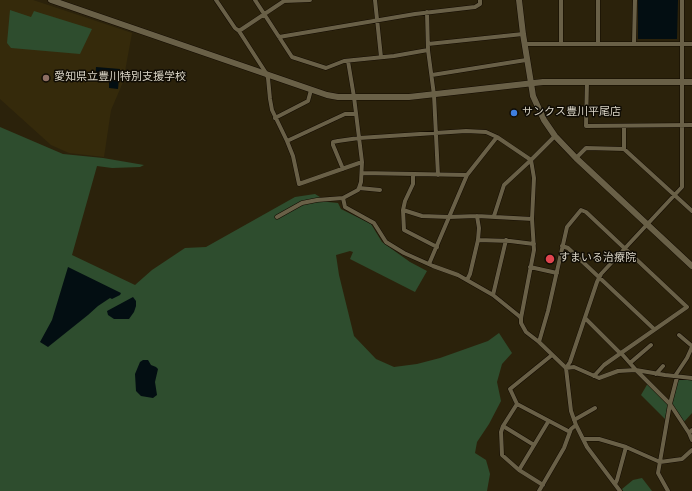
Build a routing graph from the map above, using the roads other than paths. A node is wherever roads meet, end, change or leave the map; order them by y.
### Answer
1 (51, 0) edge
2 (216, 0) edge
3 (255, 0) edge
4 (310, 0) edge
5 (375, 0) edge
6 (480, 0) edge
7 (519, 0) edge
8 (561, 0) edge
9 (598, 0) edge
10 (635, 0) edge
11 (682, 0) edge
12 (428, 12) junction
13 (264, 14) junction
14 (378, 20) junction
15 (239, 31) junction
16 (522, 34) junction
17 (279, 37) junction
18 (634, 43) junction
19 (428, 44) junction
20 (524, 44) junction
21 (561, 44) junction
22 (598, 44) junction
23 (681, 44) junction
24 (692, 44) edge
25 (428, 50) junction
26 (381, 57) junction
27 (526, 60) junction
28 (348, 61) junction
29 (266, 73) junction
30 (432, 75) junction
31 (587, 82) junction
32 (681, 82) junction
33 (692, 82) edge
34 (531, 83) junction
35 (311, 90) junction
36 (434, 95) junction
37 (354, 97) junction
38 (356, 114) junction
39 (275, 118) junction
40 (682, 125) junction
41 (692, 125) edge
42 (624, 126) junction
43 (436, 133) junction
44 (555, 136) junction
45 (497, 137) junction
46 (359, 138) junction
47 (287, 140) junction
48 (624, 150) junction
49 (576, 158) junction
50 (531, 160) junction
51 (362, 162) junction
52 (343, 169) junction
53 (362, 173) junction
54 (413, 174) junction
55 (438, 174) junction
56 (467, 175) junction
57 (359, 188) junction
58 (380, 190) dead end
59 (674, 195) junction
60 (343, 198) junction
61 (403, 210) junction
62 (692, 211) edge
63 (477, 216) junction
64 (494, 216) junction
65 (277, 217) dead end
66 (449, 218) junction
67 (532, 218) junction
68 (647, 224) junction
69 (478, 240) junction
70 (506, 240) junction
71 (534, 244) junction
72 (562, 246) junction
73 (437, 247) junction
74 (625, 249) junction
75 (429, 264) junction
76 (692, 266) edge
77 (530, 267) junction
78 (557, 273) junction
79 (599, 278) junction
80 (467, 280) junction
81 (493, 295) junction
82 (692, 303) edge
83 (687, 307) junction
84 (521, 318) junction
85 (585, 318) junction
86 (654, 329) junction
87 (679, 335) dead end
88 (539, 342) junction
89 (651, 345) dead end
90 (692, 346) edge
91 (620, 353) junction
92 (552, 354) junction
93 (630, 363) junction
94 (663, 366) dead end
95 (566, 368) junction
96 (636, 370) junction
97 (656, 374) junction
98 (594, 376) junction
99 (676, 376) junction
100 (692, 378) edge
101 (517, 404) junction
102 (670, 404) junction
103 (595, 408) dead end
104 (574, 420) junction
105 (548, 422) junction
106 (576, 425) junction
107 (503, 426) junction
108 (570, 432) junction
109 (690, 432) edge
110 (583, 439) junction
111 (692, 440) edge
112 (534, 445) junction
113 (626, 447) junction
114 (692, 450) edge
115 (660, 462) junction
116 (519, 470) junction
117 (615, 484) junction
118 (543, 485) junction
119 (539, 491) edge
120 (620, 491) edge
121 (668, 491) edge

1 - 29 street
2 - 15 street
3 - 13 street
4 - 13 street
5 - 14 street
6 - 12 street
7 - 16 street
8 - 21 street
9 - 22 street
10 - 18 street
11 - 23 street
12 - 14 street
12 - 19 street
13 - 15 street
13 - 17 street
14 - 17 street
14 - 26 street
15 - 29 street
16 - 19 street
16 - 20 street
17 - 28 street
18 - 22 street
18 - 23 street
19 - 25 street
20 - 21 street
20 - 27 street
21 - 22 street
23 - 24 street
23 - 32 street
25 - 26 street
25 - 30 street
26 - 28 street
27 - 30 street
27 - 34 street
28 - 37 street
29 - 35 street
29 - 39 street
30 - 36 street
31 - 32 street
31 - 34 street
31 - 42 street
32 - 33 street
32 - 40 street
34 - 36 street
34 - 44 street
35 - 37 street
35 - 39 street
36 - 37 street
36 - 43 street
37 - 38 street
38 - 46 street
38 - 47 street
39 - 47 street
40 - 41 street
40 - 42 street
40 - 59 street
42 - 48 street
43 - 45 street
43 - 46 street
43 - 55 street
44 - 49 street
44 - 50 street
45 - 50 street
45 - 56 street
46 - 51 street
46 - 52 street
47 - 52 street
48 - 49 street
48 - 59 street
49 - 68 street
50 - 64 street
50 - 67 street
51 - 52 street
51 - 53 street
53 - 54 street
53 - 57 street
54 - 55 street
54 - 61 street
55 - 56 street
56 - 66 street
57 - 58 street
57 - 60 street
59 - 62 street
59 - 68 street
60 - 65 street
60 - 75 street
61 - 66 street
61 - 73 street
63 - 64 street
63 - 66 street
63 - 69 street
64 - 67 street
66 - 73 street
67 - 71 street
68 - 74 street
68 - 76 street
69 - 70 street
69 - 80 street
70 - 71 street
70 - 81 street
71 - 77 street
72 - 74 street
72 - 78 street
72 - 79 street
73 - 75 street
74 - 79 street
74 - 83 street
75 - 80 street
77 - 78 street
77 - 84 street
78 - 88 street
79 - 85 street
79 - 86 street
80 - 81 street
81 - 84 street
82 - 83 street
83 - 86 street
84 - 88 street
85 - 91 street
85 - 95 street
86 - 91 street
87 - 90 street
88 - 92 street
89 - 93 street
90 - 99 street
91 - 93 street
91 - 98 street
92 - 95 street
92 - 101 street
93 - 96 street
94 - 97 street
95 - 98 street
95 - 104 street
96 - 97 street
96 - 98 street
96 - 102 street
97 - 99 street
99 - 100 street
99 - 102 street
101 - 105 street
101 - 107 street
102 - 109 street
102 - 115 street
103 - 104 street
104 - 106 street
105 - 108 street
105 - 112 street
106 - 108 street
106 - 110 street
107 - 112 street
107 - 116 street
108 - 118 street
109 - 111 street
110 - 113 street
110 - 117 street
112 - 116 street
113 - 115 street
113 - 117 street
114 - 115 street
115 - 121 street
116 - 118 street
117 - 120 street
118 - 119 street

